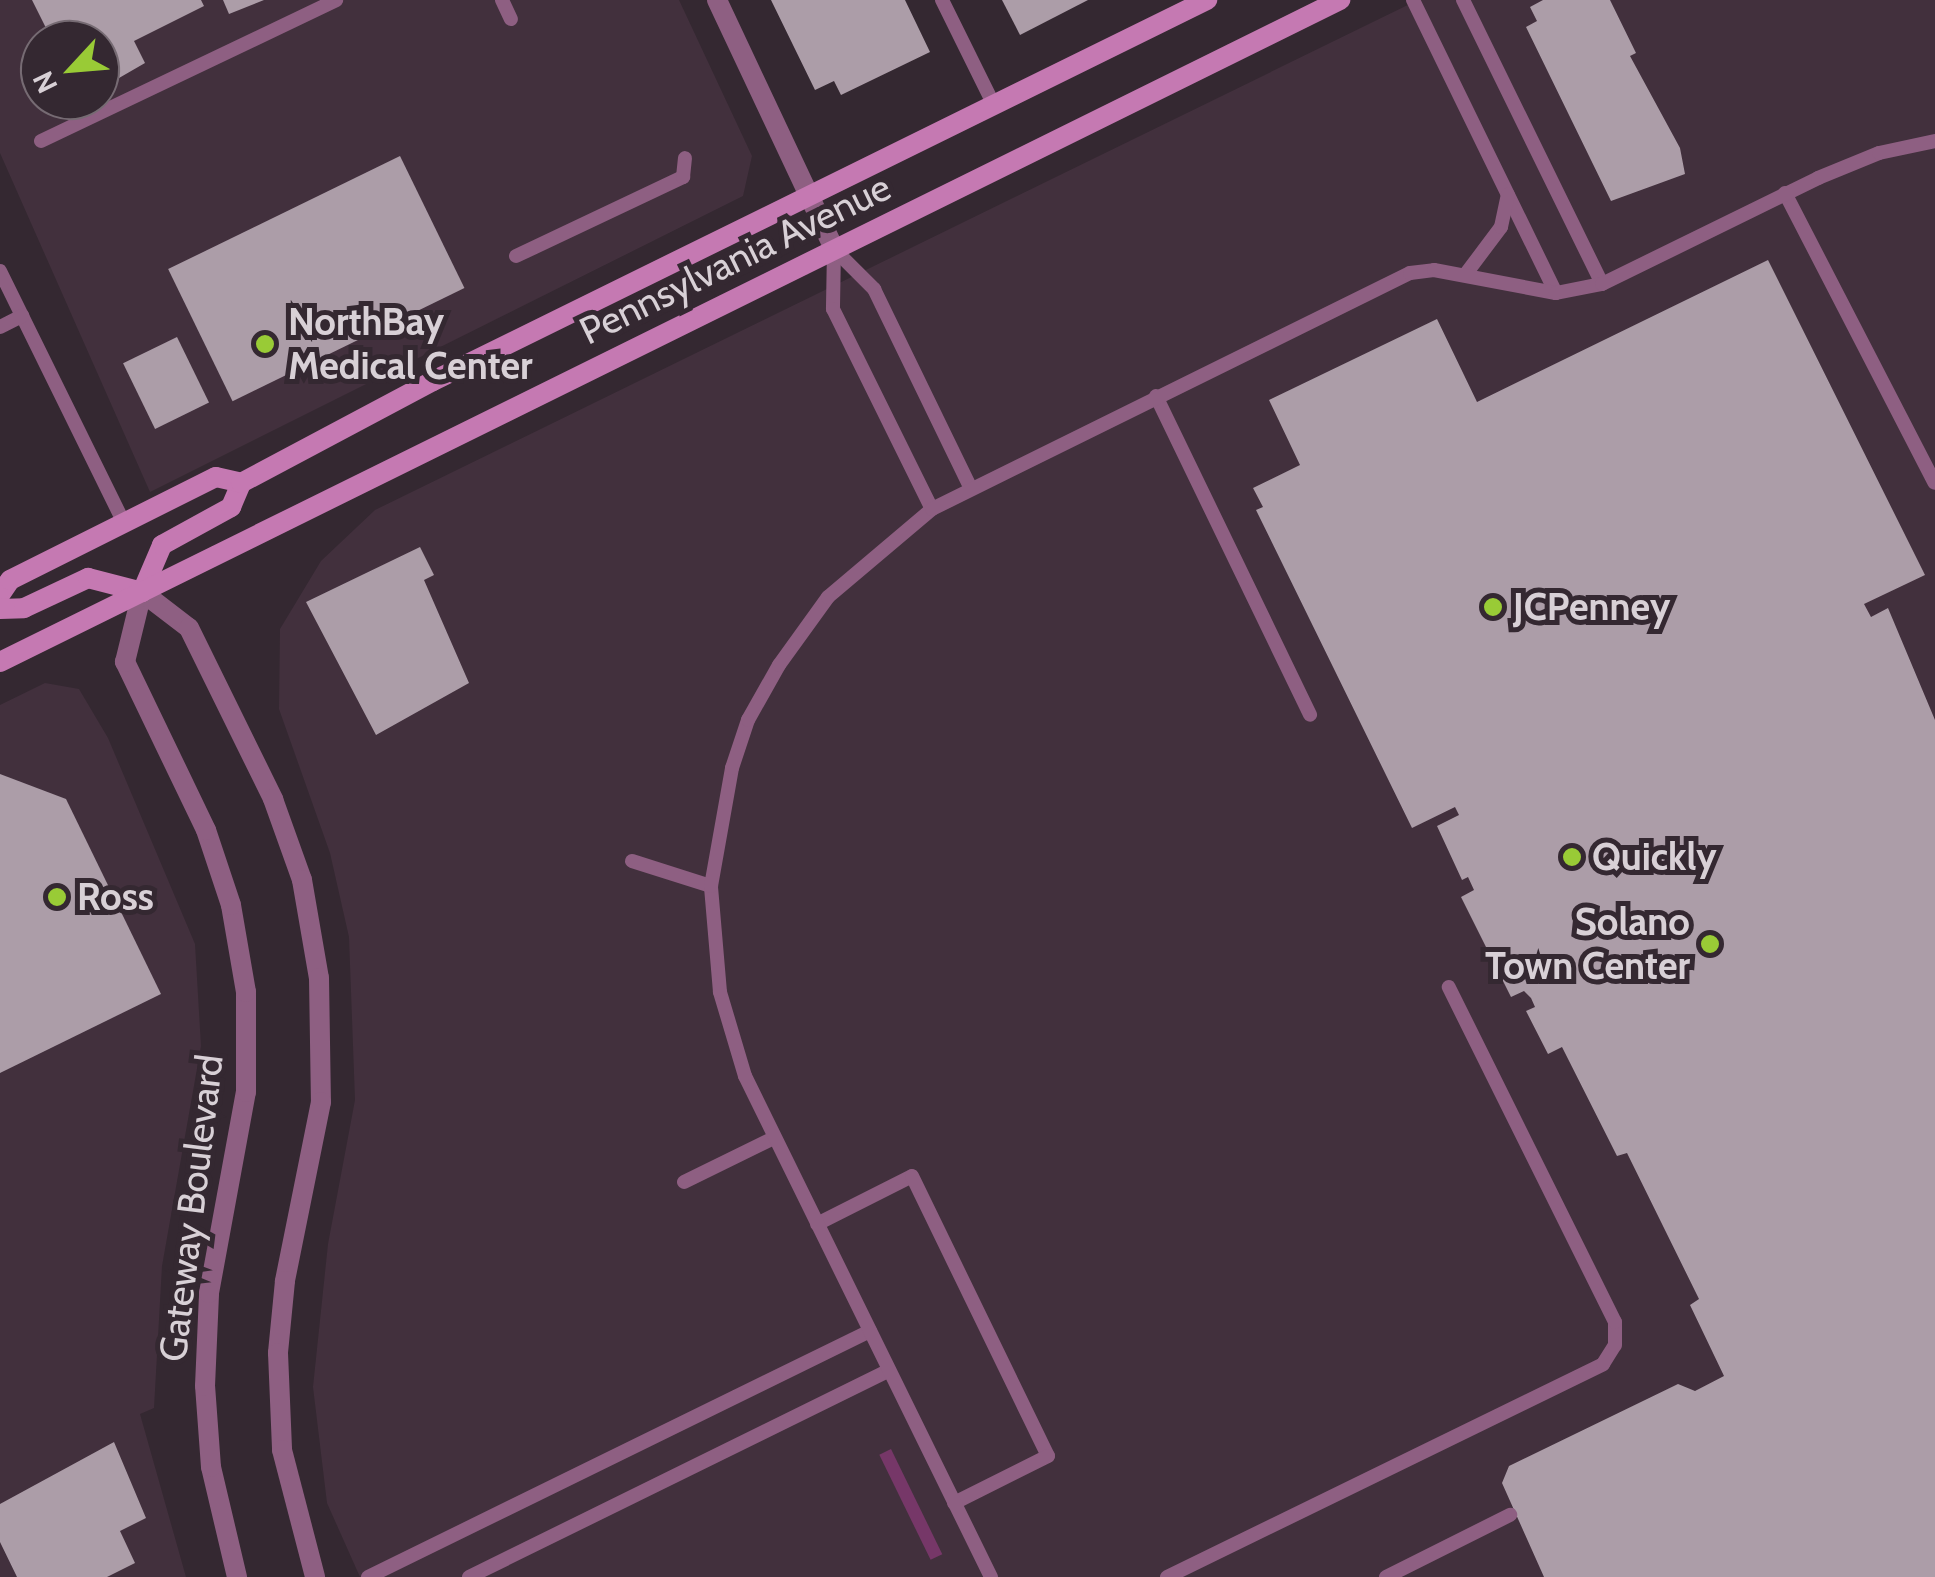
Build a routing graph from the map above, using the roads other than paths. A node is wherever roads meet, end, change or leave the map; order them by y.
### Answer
1 (336, 0) edge
2 (502, 0) edge
3 (717, 0) edge
4 (942, 0) edge
5 (1207, 0) edge
6 (1340, 0) edge
7 (1412, 0) edge
8 (1463, 0) edge
9 (511, 19) dead end
10 (994, 105) junction
11 (1935, 141) edge
12 (41, 142) dead end
13 (685, 158) dead end
14 (1785, 192) junction
15 (1508, 194) junction
16 (811, 195) junction
17 (834, 249) junction
18 (516, 256) dead end
19 (0, 271) edge
20 (1465, 275) junction
21 (1602, 284) junction
22 (1556, 293) junction
23 (22, 316) junction
24 (0, 327) edge
25 (1156, 396) junction
26 (241, 483) junction
27 (1935, 483) edge
28 (970, 486) junction
29 (932, 509) junction
30 (124, 523) junction
31 (142, 592) junction
32 (0, 595) edge
33 (0, 609) edge
34 (0, 662) edge
35 (1310, 714) dead end
36 (632, 861) dead end
37 (710, 886) junction
38 (1449, 987) dead end
39 (774, 1138) junction
40 (684, 1182) dead end
41 (818, 1224) junction
42 (870, 1331) junction
43 (889, 1370) junction
44 (954, 1503) junction
45 (1510, 1515) dead end
46 (237, 1577) edge
47 (316, 1577) edge
48 (368, 1577) edge
49 (469, 1577) edge
50 (991, 1577) edge
51 (1167, 1577) edge
52 (1386, 1577) edge

1 - 12 lane
2 - 9 lane
3 - 16 street
4 - 10 lane
5 - 10 main road, Pennsylvania Avenue
6 - 17 main road, Pennsylvania Avenue
7 - 15 lane
8 - 21 lane
10 - 16 main road, Pennsylvania Avenue
11 - 14 lane
13 - 18 lane
14 - 21 lane
14 - 27 lane
15 - 20 lane
15 - 22 lane
16 - 17 street
16 - 26 main road, Pennsylvania Avenue
17 - 28 lane
17 - 29 lane
17 - 31 main road, Pennsylvania Avenue
19 - 23 lane
20 - 22 lane
20 - 25 lane
21 - 22 lane
23 - 24 lane
23 - 30 lane
25 - 28 lane
25 - 35 lane
26 - 30 main road, Pennsylvania Avenue
26 - 31 main road
28 - 29 lane
29 - 37 lane
30 - 32 main road, Pennsylvania Avenue
31 - 33 main road
31 - 34 main road, Pennsylvania Avenue
31 - 46 street, Gateway Boulevard
31 - 47 street
36 - 37 lane
37 - 39 lane
38 - 51 lane
39 - 40 lane
39 - 41 lane
41 - 42 lane
41 - 44 lane
42 - 43 lane
42 - 48 lane
43 - 44 lane
43 - 49 lane
44 - 50 lane
45 - 52 lane

